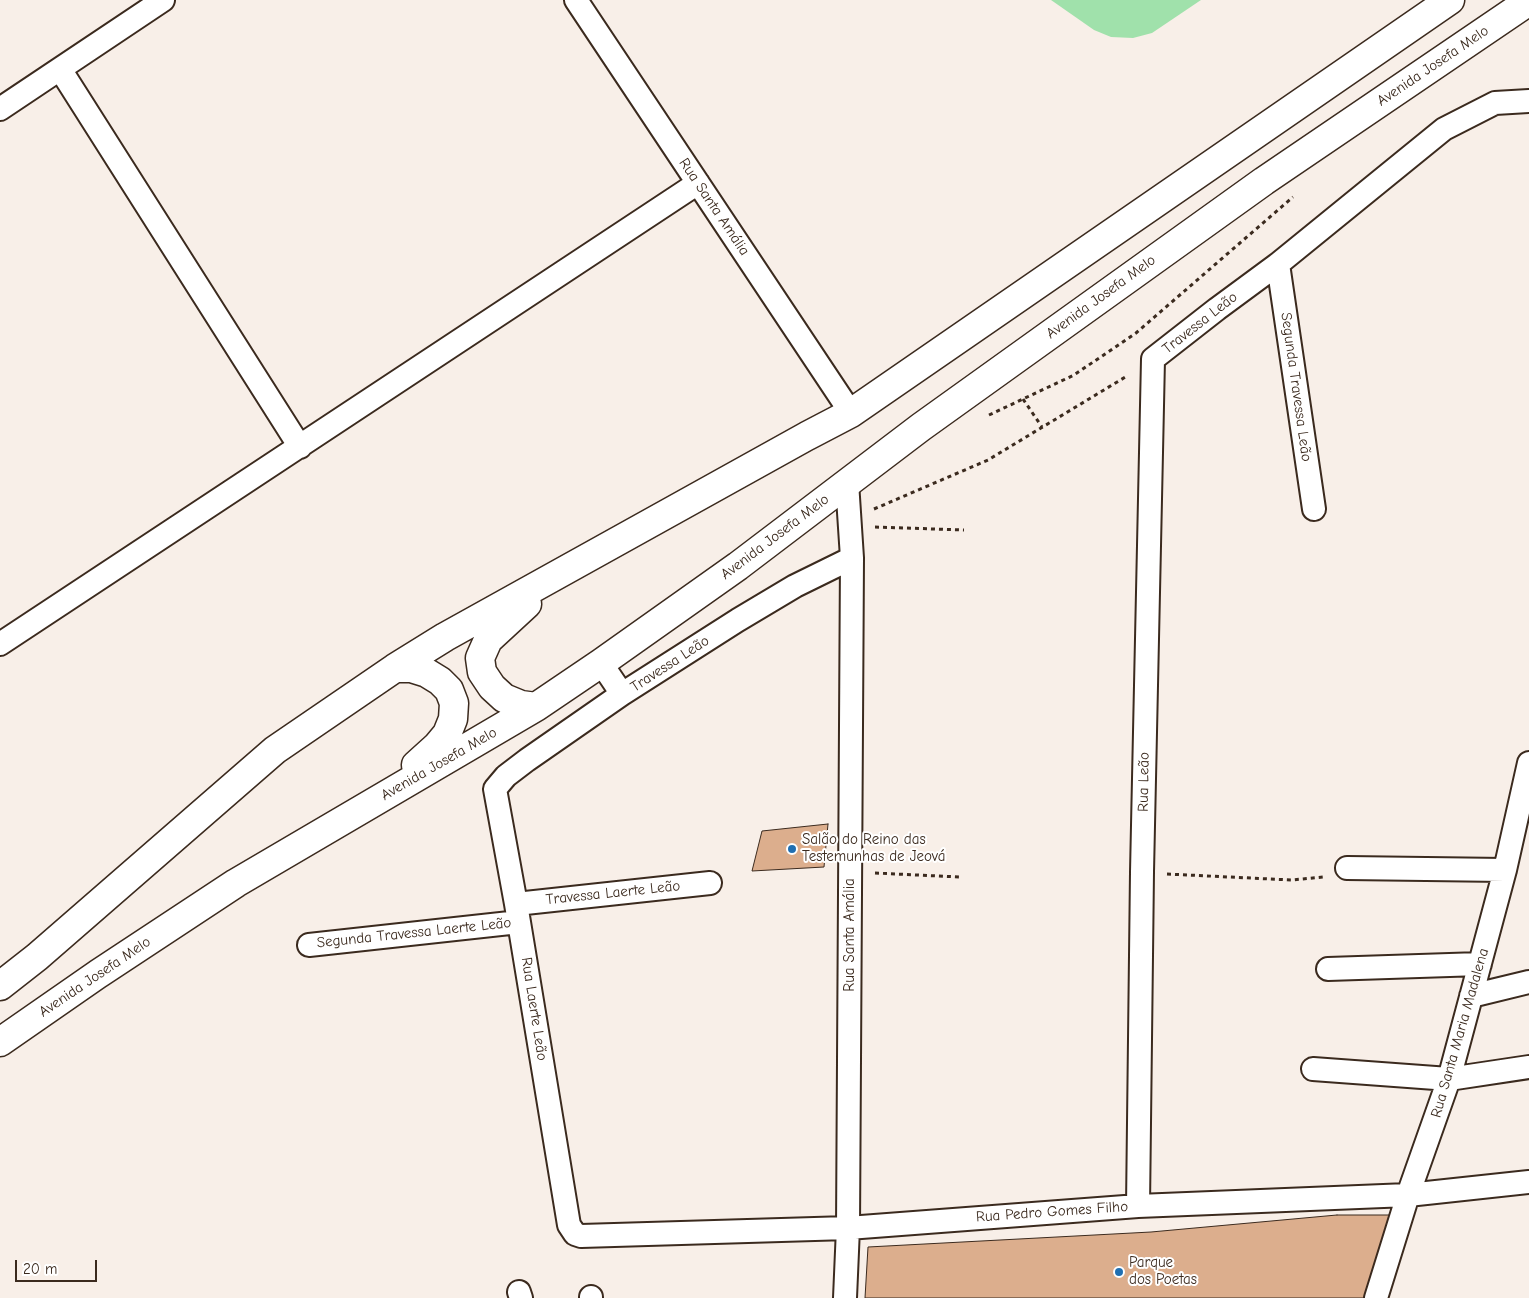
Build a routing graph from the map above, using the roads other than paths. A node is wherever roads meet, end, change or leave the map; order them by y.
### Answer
1 (163, 0) edge
2 (576, 0) edge
3 (1450, 0) edge
4 (1529, 1) edge
5 (60, 69) junction
6 (1529, 100) edge
7 (0, 109) edge
8 (698, 183) junction
9 (1278, 264) junction
10 (1153, 360) joint
11 (851, 413) junction
12 (300, 447) junction
13 (847, 482) junction
14 (1314, 509) dead end
15 (852, 558) junction
16 (566, 570) junction
17 (0, 644) edge
18 (601, 663) junction
19 (394, 668) junction
20 (622, 694) junction
21 (536, 707) junction
22 (1529, 763) edge
23 (499, 784) joint
24 (373, 802) junction
25 (1524, 811) edge
26 (1347, 868) road end
27 (1505, 870) junction
28 (710, 883) dead end
29 (518, 913) junction
30 (309, 945) dead end
31 (1480, 964) junction
32 (1328, 969) dead end
33 (1529, 982) edge
34 (0, 986) edge
35 (1471, 996) junction
36 (0, 1042) edge
37 (1529, 1067) edge
38 (1312, 1068) dead end
39 (1448, 1079) junction
40 (1529, 1182) edge
41 (1408, 1195) junction
42 (1138, 1206) junction
43 (848, 1228) junction
44 (575, 1234) joint
45 (845, 1298) edge
46 (1376, 1298) edge

1 - 5 street
2 - 8 street, Rua Santa Amália
3 - 11 main road
4 - 13 main road, Avenida Josefa Melo
5 - 7 street
5 - 12 street
6 - 9 street, Travessa Leão
8 - 11 street, Rua Santa Amália
8 - 12 street
9 - 10 street, Travessa Leão
9 - 14 street, Segunda Travessa Leão
10 - 42 street, Rua Leão
11 - 16 main road
12 - 17 street
13 - 15 street, Rua Santa Amália
13 - 18 main road, Avenida Josefa Melo
15 - 20 street, Travessa Leão
15 - 43 street, Rua Santa Amália
16 - 19 main road
16 - 21 main road
18 - 20 street
18 - 21 main road, Avenida Josefa Melo
19 - 24 main road
19 - 34 main road
20 - 23 street, Travessa Leão
21 - 24 main road, Avenida Josefa Melo
22 - 25 street, Rua Santa Maria Madalena
23 - 29 street, Rua Laerte Leão
24 - 36 main road, Avenida Josefa Melo
25 - 27 street, Rua Santa Maria Madalena
26 - 27 street
27 - 31 street, Rua Santa Maria Madalena
28 - 29 street, Travessa Laerte Leão
29 - 30 street, Segunda Travessa Laerte Leão
29 - 44 street, Rua Laerte Leão
31 - 32 street
31 - 35 street, Rua Santa Maria Madalena
33 - 35 street
35 - 39 street, Rua Santa Maria Madalena
37 - 39 street
38 - 39 street
39 - 41 street, Rua Santa Maria Madalena
40 - 41 street, Rua Pedro Gomes Filho
41 - 42 street, Rua Pedro Gomes Filho
41 - 46 street, Rua Santa Maria Madalena
42 - 43 street, Rua Pedro Gomes Filho
43 - 44 street, Rua Pedro Gomes Filho
43 - 45 street, Rua Santa Amália

